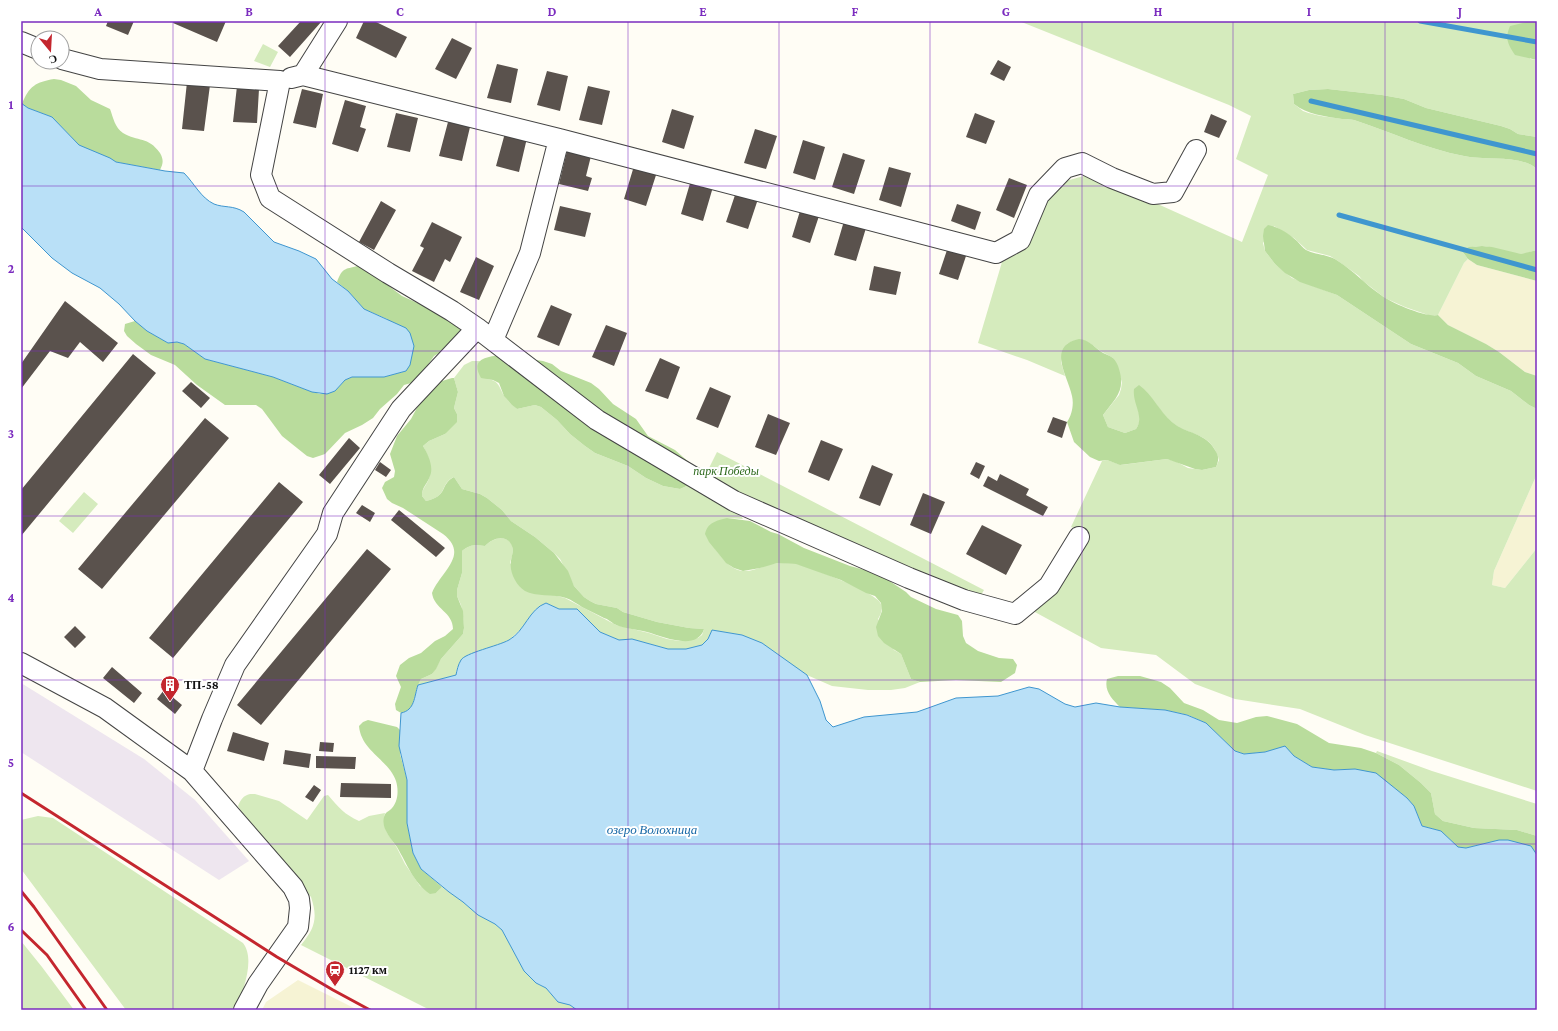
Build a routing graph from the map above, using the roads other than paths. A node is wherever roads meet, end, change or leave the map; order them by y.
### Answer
1 (337, 21) edge
2 (70, 61) edge
3 (303, 75) junction
4 (280, 81) junction
5 (559, 139) junction
6 (1196, 150) dead end
7 (477, 328) junction
8 (492, 340) junction
9 (1079, 537) dead end
10 (21, 663) edge
11 (192, 771) junction
12 (244, 1010) edge

1 - 3 street
2 - 4 street
3 - 4 street
3 - 5 street
4 - 7 street
5 - 6 street
5 - 8 street
7 - 8 street
7 - 11 street
8 - 9 street
10 - 11 street
11 - 12 street

